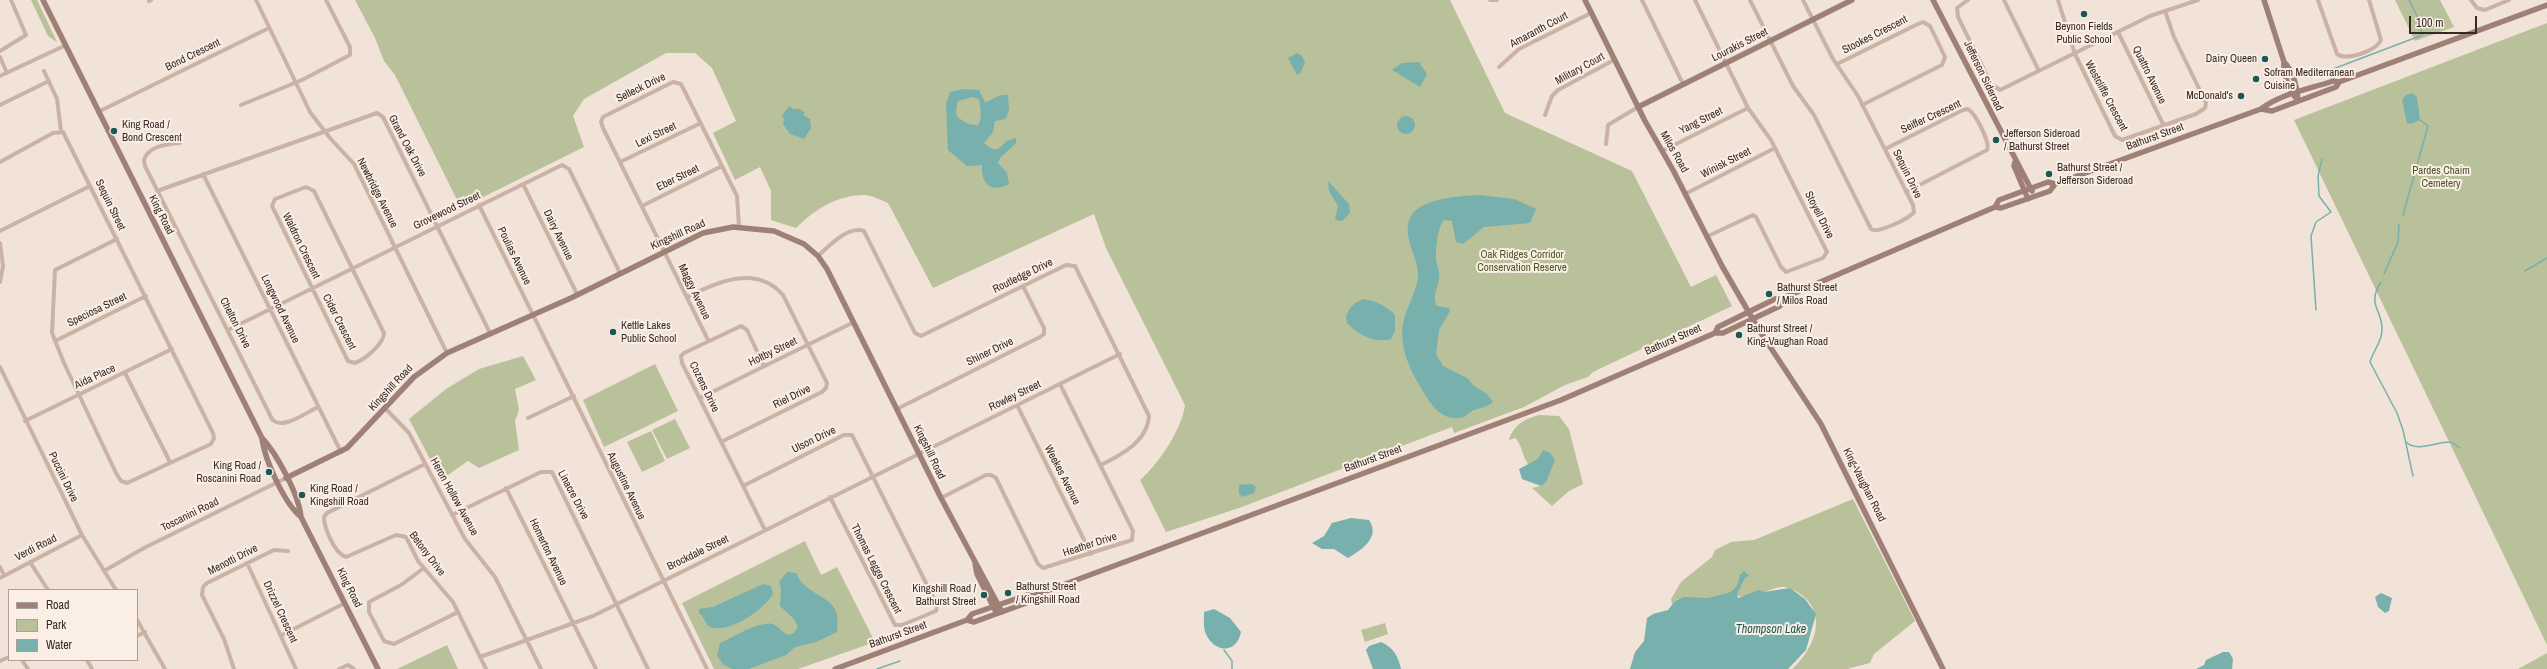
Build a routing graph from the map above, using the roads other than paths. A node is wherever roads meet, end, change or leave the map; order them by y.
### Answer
1 (11, 0) edge
2 (43, 0) edge
3 (256, 0) edge
4 (326, 0) edge
5 (1490, 0) edge
6 (1497, 0) edge
7 (1585, 0) edge
8 (1642, 0) edge
9 (1695, 0) edge
10 (1750, 0) edge
11 (1803, 0) edge
12 (1852, 0) edge
13 (1933, 0) edge
14 (1968, 0) edge
15 (2004, 0) edge
16 (2058, 0) edge
17 (2198, 0) edge
18 (2264, 0) edge
19 (2318, 0) edge
20 (2369, 0) edge
21 (2471, 0) edge
22 (2509, 0) edge
23 (2547, 5) edge
24 (2165, 11) junction
25 (1591, 13) junction
26 (1813, 19) junction
27 (269, 28) junction
28 (2118, 32) junction
29 (1770, 41) junction
30 (64, 46) junction
31 (0, 51) edge
32 (2075, 54) junction
33 (0, 57) edge
34 (1614, 60) junction
35 (1726, 63) junction
36 (1837, 64) junction
37 (1499, 67) dead end
38 (44, 70) dead end
39 (2040, 72) junction
40 (7, 73) junction
41 (0, 76) edge
42 (48, 81) junction
43 (296, 82) junction
44 (2339, 82) junction
45 (1683, 84) junction
46 (2295, 93) junction
47 (2298, 101) junction
48 (0, 105) edge
49 (241, 105) dead end
50 (1862, 105) junction
51 (1638, 107) junction
52 (1748, 108) junction
53 (2261, 109) junction
54 (98, 112) junction
55 (1545, 115) dead end
56 (701, 123) junction
57 (2164, 126) junction
58 (61, 131) junction
59 (324, 131) junction
60 (180, 143) dead end
61 (1606, 144) dead end
62 (1775, 148) junction
63 (1885, 149) junction
64 (1662, 150) junction
65 (0, 162) edge
66 (620, 162) junction
67 (2015, 162) junction
68 (722, 166) junction
69 (204, 174) junction
70 (523, 184) junction
71 (2055, 184) junction
72 (90, 186) junction
73 (2031, 189) junction
74 (157, 190) junction
75 (2024, 191) junction
76 (1906, 192) junction
77 (1685, 194) junction
78 (2034, 196) junction
79 (2028, 199) junction
80 (479, 205) junction
81 (642, 206) junction
82 (1994, 207) junction
83 (437, 226) junction
84 (739, 227) junction
85 (0, 231) edge
86 (1706, 237) junction
87 (117, 239) junction
88 (0, 243) edge
89 (395, 247) junction
90 (664, 251) junction
91 (818, 256) junction
92 (352, 268) junction
93 (620, 273) junction
94 (0, 282) edge
95 (1023, 286) junction
96 (312, 288) junction
97 (577, 294) junction
98 (146, 296) junction
99 (687, 297) junction
100 (1783, 298) junction
101 (270, 308) junction
102 (1749, 311) junction
103 (533, 314) junction
104 (1753, 319) junction
105 (854, 322) junction
106 (228, 330) junction
107 (1715, 332) junction
108 (490, 333) junction
109 (708, 340) junction
110 (55, 341) junction
111 (808, 344) junction
112 (172, 349) junction
113 (447, 353) junction
114 (1120, 354) junction
115 (764, 366) junction
116 (0, 367) edge
117 (125, 373) junction
118 (1060, 384) junction
119 (79, 395) junction
120 (574, 396) junction
121 (700, 398) junction
122 (1017, 405) junction
123 (318, 407) junction
124 (385, 408) junction
125 (897, 409) junction
126 (528, 418) dead end
127 (25, 422) junction
128 (262, 438) junction
129 (721, 442) junction
130 (341, 452) junction
131 (919, 453) junction
132 (170, 462) junction
133 (425, 464) junction
134 (1101, 465) junction
135 (873, 476) junction
136 (286, 478) junction
137 (278, 481) junction
138 (743, 486) junction
139 (506, 488) junction
140 (830, 497) junction
141 (941, 498) junction
142 (452, 515) junction
143 (301, 517) junction
144 (765, 530) junction
145 (82, 535) junction
146 (288, 551) dead end
147 (1091, 554) junction
148 (30, 562) junction
149 (247, 564) junction
150 (0, 567) edge
151 (424, 568) junction
152 (104, 571) junction
153 (4, 575) junction
154 (0, 578) edge
155 (662, 581) junction
156 (47, 589) edge
157 (115, 589) edge
158 (1033, 596) junction
159 (345, 603) junction
160 (617, 603) junction
161 (996, 606) junction
162 (458, 612) junction
163 (999, 613) junction
164 (967, 620) junction
165 (138, 622) edge
166 (573, 623) junction
167 (145, 632) junction
168 (282, 635) junction
169 (138, 636) edge
170 (527, 640) junction
171 (480, 657) junction
172 (705, 668) edge
173 (165, 669) edge
174 (234, 669) edge
175 (296, 669) edge
176 (339, 669) edge
177 (354, 669) edge
178 (378, 669) edge
179 (486, 669) edge
180 (541, 669) edge
181 (596, 669) edge
182 (648, 669) edge
183 (835, 669) edge
184 (1943, 669) edge

1 - 31 street
2 - 30 main road, King Road
3 - 27 street
4 - 43 street
5 - 6 street
7 - 25 main road, Milos Road
8 - 45 street
9 - 35 street, Stoyell Drive
10 - 29 street, Sequin Drive
11 - 26 street, Sequin Drive
12 - 26 main road, Lourakis Street
13 - 67 main road, Jefferson Sideroad
14 - 39 street
15 - 39 street
16 - 32 street
17 - 24 street
18 - 46 main road
19 - 20 street
21 - 22 street
23 - 44 main road, Bathurst Street
24 - 28 street
24 - 57 street, Westcliffe Crescent
25 - 34 main road, Milos Road
25 - 37 street, Amaranth Court
26 - 29 main road, Lourakis Street
26 - 36 street, Sequin Drive
27 - 43 street, Newbridge Avenue
27 - 54 street, Bond Crescent
28 - 32 street
28 - 57 street, Quattro Avenue
29 - 35 main road, Lourakis Street
29 - 76 street, Sequin Drive
30 - 40 street
30 - 54 main road, King Road
32 - 39 street
32 - 57 street, Westcliffe Crescent
33 - 40 street
34 - 51 main road, Milos Road
34 - 55 street, Military Court
35 - 45 main road, Lourakis Street
35 - 52 street, Stoyell Drive
36 - 50 street, Sequin Drive
36 - 50 street, Stookes Crescent
38 - 42 street
40 - 41 street
42 - 48 street
42 - 58 street
43 - 49 street
43 - 59 street, Newbridge Avenue
44 - 46 main road, Bathurst Street
44 - 47 main road, Bathurst Street
45 - 51 main road, Lourakis Street
46 - 47 main road
46 - 53 main road, Bathurst Street
47 - 53 main road, Bathurst Street
50 - 63 street, Sequin Drive
51 - 61 street
51 - 64 main road, Milos Road
52 - 62 street, Stoyell Drive
52 - 64 street, Yang Street
53 - 71 main road, Bathurst Street
54 - 128 main road, King Road
56 - 66 street, Lexi Street
56 - 66 street, Selleck Drive
56 - 68 street, Selleck Drive
58 - 65 street
58 - 72 street, Sequin Street
59 - 69 street, Grand Oak Drive
59 - 83 street, Grand Oak Drive
59 - 89 street, Newbridge Avenue
60 - 74 street, Chelton Drive
62 - 77 street, Winisk Street
62 - 86 street, Stoyell Drive
63 - 76 street, Sequin Drive
63 - 76 street, Seiffer Crescent
64 - 77 main road, Milos Road
66 - 81 street, Selleck Drive
67 - 73 main road, Jefferson Sideroad
67 - 75 main road, Jefferson Sideroad
68 - 81 street, Eber Street
68 - 84 street, Selleck Drive
69 - 74 street, Grand Oak Drive
69 - 101 street, Longwood Avenue
70 - 80 street, Grovewood Street
70 - 93 street, Grovewood Street
70 - 97 street, Dairy Avenue
71 - 73 main road, Bathurst Street
71 - 78 main road, Bathurst Street
72 - 85 street
72 - 87 street, Sequin Street
73 - 75 main road, Bathurst Street
73 - 78 main road, Jefferson Sideroad
74 - 106 street, Chelton Drive
75 - 79 main road, Jefferson Sideroad
75 - 82 main road, Bathurst Street
77 - 86 main road, Milos Road
78 - 79 main road, Bathurst Street
79 - 82 main road, Bathurst Street
80 - 83 street, Grovewood Street
80 - 103 street, Poulias Avenue
81 - 90 street, Selleck Drive
82 - 100 main road, Bathurst Street
83 - 89 street, Grovewood Street
83 - 108 street, Grand Oak Drive
84 - 90 main road, Kingshill Road
84 - 91 main road, Kingshill Road
86 - 102 main road, Milos Road
87 - 98 street, Sequin Street
87 - 110 street
88 - 94 street
89 - 92 street, Grovewood Street
89 - 113 street, Newbridge Avenue
90 - 93 main road, Kingshill Road
90 - 99 street, Maggy Avenue
91 - 95 street, Routledge Drive
91 - 105 main road, Kingshill Road
92 - 96 street, Grovewood Street
92 - 96 street, Cider Crescent
92 - 96 street, Waldron Crescent
93 - 97 main road, Kingshill Road
95 - 114 street, Routledge Drive
95 - 125 street, Shiner Drive
96 - 101 street, Grovewood Street
97 - 103 main road, Kingshill Road
98 - 110 street, Speciosa Street
98 - 112 street, Sequin Street
99 - 109 street, Maggy Avenue
99 - 111 street
100 - 102 main road, Bathurst Street
100 - 104 main road, Bathurst Street
101 - 106 street, Grovewood Street
101 - 123 street, Longwood Avenue
102 - 104 main road, King-Vaughan Road
102 - 107 main road, Bathurst Street
103 - 108 main road, Kingshill Road
103 - 120 street, Augustine Avenue
104 - 107 main road, Bathurst Street
104 - 184 main road, King-Vaughan Road
105 - 111 street, Holtby Street
105 - 125 main road, Kingshill Road
106 - 123 street, Chelton Drive
107 - 158 main road, Bathurst Street
108 - 113 main road, Kingshill Road
109 - 115 street, Cozens Drive
109 - 121 street, Cozens Drive
110 - 119 street
111 - 115 street, Holtby Street
111 - 129 street, Riel Drive
112 - 117 street, Aida Place
112 - 132 street, Sequin Street
113 - 124 main road, Kingshill Road
114 - 118 street, Rowley Street
114 - 134 street, Routledge Drive
115 - 121 street, Holtby Street
116 - 127 street, Puccini Drive
117 - 119 street, Aida Place
117 - 132 street
118 - 122 street, Rowley Street
118 - 134 street, Heather Drive
119 - 127 street, Aida Place
119 - 132 street
120 - 126 street
120 - 155 street, Augustine Avenue
121 - 129 street, Cozens Drive
122 - 131 street, Rowley Street
122 - 147 street, Weekes Avenue
123 - 130 street, Longwood Avenue
124 - 130 main road, Kingshill Road
124 - 133 street, Heron Hollow Avenue
125 - 131 main road, Kingshill Road
127 - 145 street, Puccini Drive
128 - 136 main road, King Road
128 - 137 main road, King Road
129 - 138 street, Cozens Drive
130 - 136 main road, Kingshill Road
131 - 135 street, Brockdale Street
131 - 141 main road, Kingshill Road
133 - 142 street, Heron Hollow Avenue
133 - 151 street, Betony Drive
134 - 147 street, Heather Drive
135 - 138 street, Ulson Drive
135 - 140 street, Brockdale Street
135 - 140 street, Thomas Legge Crescent
136 - 137 street, Toscanini Road
136 - 143 main road, King Road
137 - 143 main road, King Road
137 - 152 street, Toscanini Road
138 - 144 street, Cozens Drive
139 - 142 street, Linacre Drive
139 - 160 street, Linacre Drive
139 - 166 street, Homerton Avenue
140 - 144 street, Brockdale Street
141 - 147 street, Heather Drive
141 - 161 main road, Kingshill Road
142 - 170 street, Heron Hollow Avenue
143 - 159 main road, King Road
144 - 155 street, Brockdale Street
145 - 148 street, Verdi Road
145 - 152 street, Puccini Drive
146 - 149 street, Menotti Drive
148 - 153 street, Verdi Road
148 - 156 street
149 - 168 street, Drizzel Crescent
149 - 174 street, Menotti Drive
150 - 153 street
151 - 162 street, Betony Drive
151 - 162 street
152 - 157 street, Puccini Drive
153 - 154 street, Verdi Road
155 - 160 street, Brockdale Street
155 - 172 street, Augustine Avenue
158 - 161 main road, Bathurst Street
158 - 163 main road, Bathurst Street
159 - 168 street
159 - 178 main road, King Road
160 - 166 street, Brockdale Street
160 - 182 street, Linacre Drive
161 - 163 main road, Kingshill Road
161 - 164 main road, Bathurst Street
162 - 171 street, Betony Drive
163 - 164 main road, Bathurst Street
164 - 183 main road, Bathurst Street
165 - 167 street
166 - 170 street, Brockdale Street
166 - 181 street, Homerton Avenue
167 - 169 street
167 - 173 street
168 - 175 street, Drizzel Crescent
170 - 171 street, Brockdale Street
170 - 180 street
171 - 179 street, Betony Drive
176 - 177 street

